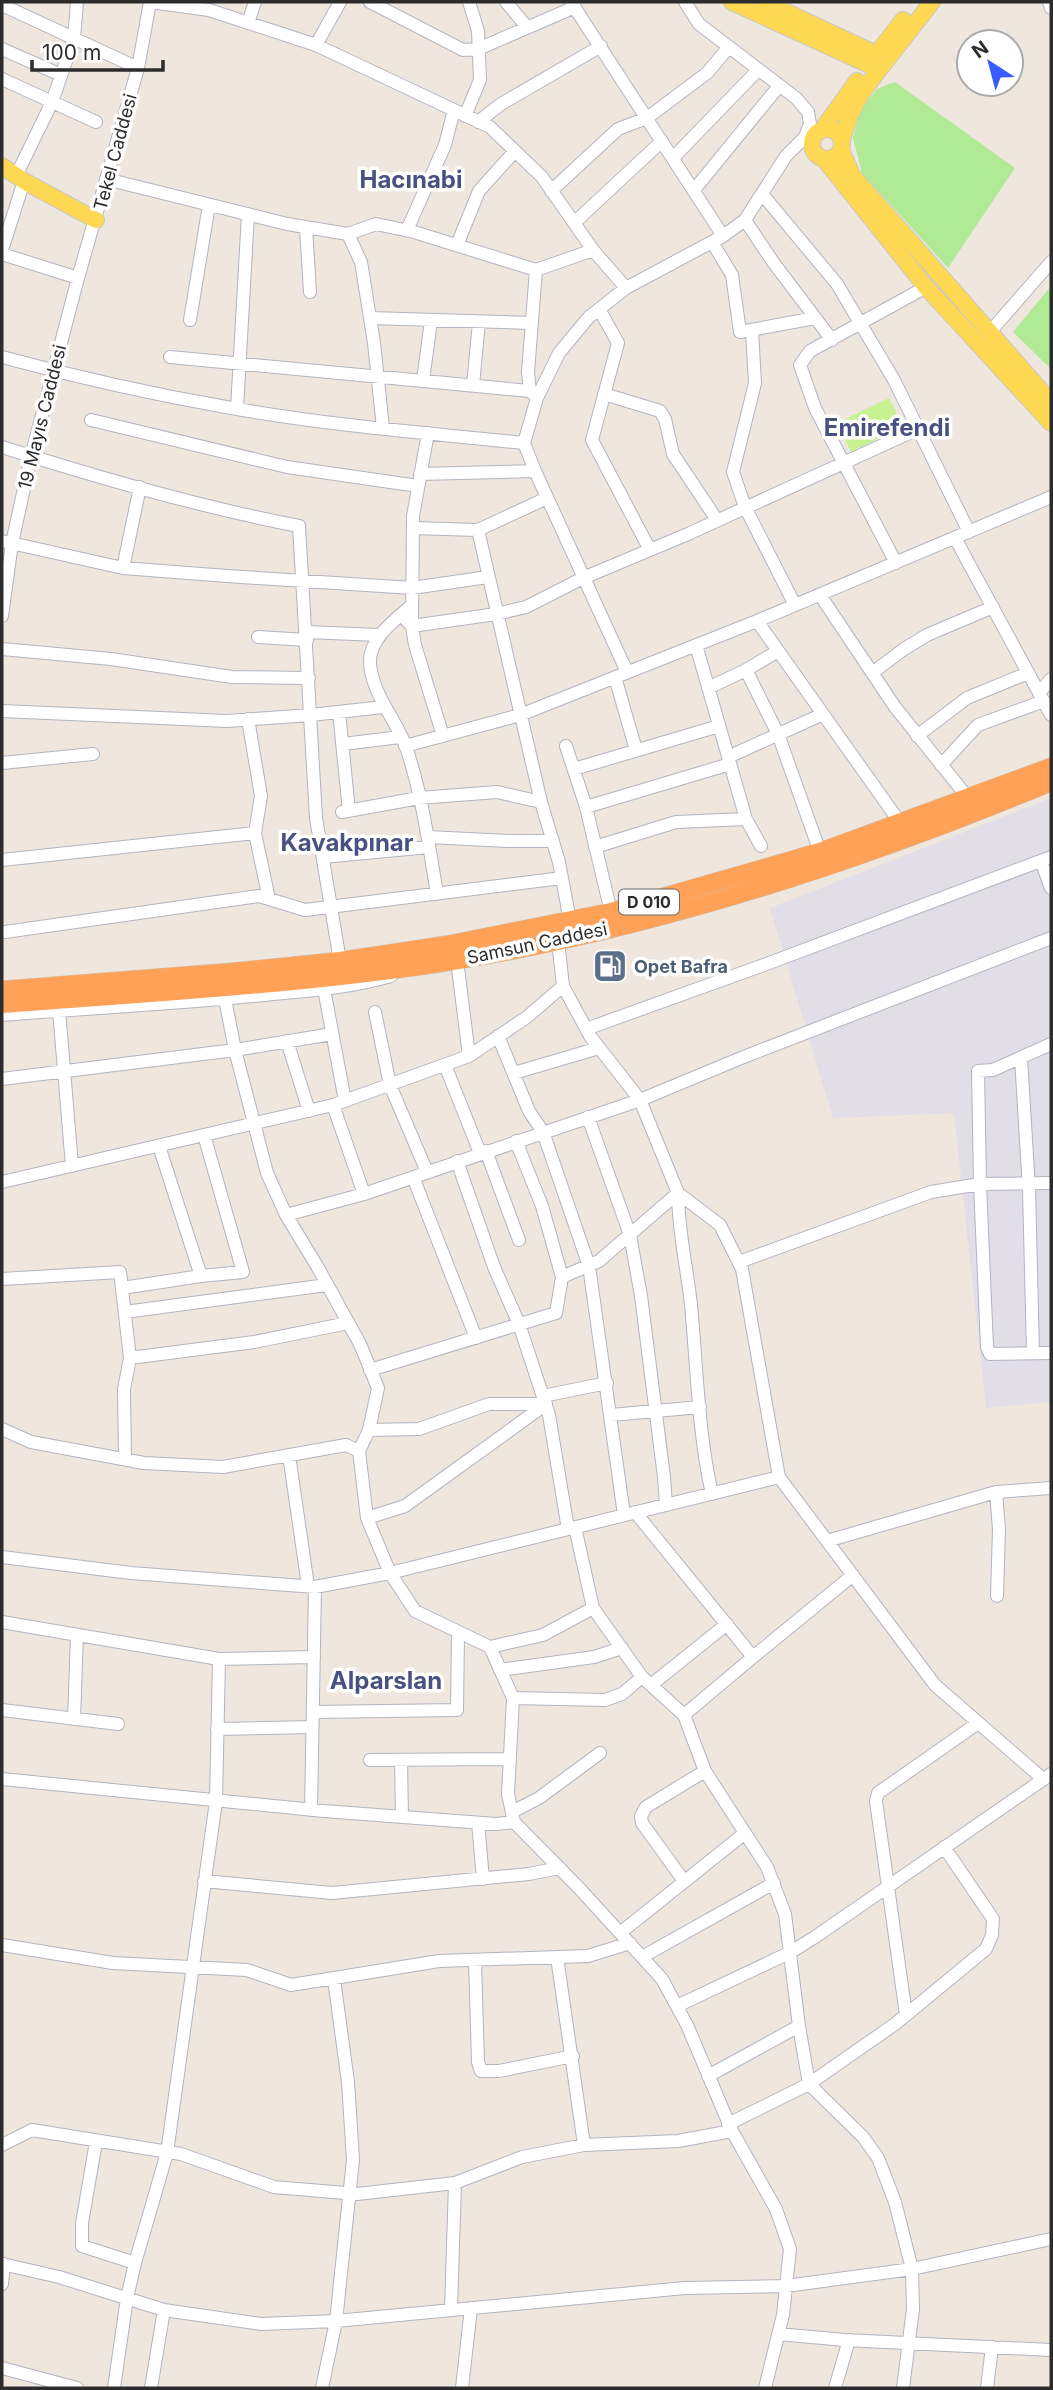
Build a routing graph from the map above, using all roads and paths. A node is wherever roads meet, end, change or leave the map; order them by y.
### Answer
1 (77, 2) edge
2 (150, 2) edge
3 (255, 2) edge
4 (340, 2) edge
5 (370, 2) edge
6 (459, 2) edge
7 (506, 2) edge
8 (685, 2) edge
9 (732, 2) edge
10 (765, 2) edge
11 (918, 2) edge
12 (932, 2) edge
13 (1049, 2) edge
14 (573, 4) edge
15 (2, 5) edge
16 (471, 8) edge
17 (1051, 8) edge
18 (248, 23) junction
19 (527, 27) junction
20 (74, 38) junction
21 (316, 45) junction
22 (601, 46) junction
23 (729, 47) junction
24 (2, 49) edge
25 (478, 49) junction
26 (875, 62) junction
27 (138, 68) junction
28 (758, 69) junction
29 (61, 75) junction
30 (2, 79) edge
31 (779, 86) junction
32 (52, 102) junction
33 (460, 113) junction
34 (647, 118) junction
35 (96, 122) dead end
36 (478, 122) junction
37 (813, 135) junction
38 (662, 141) junction
39 (841, 145) junction
40 (515, 151) junction
41 (673, 158) junction
42 (824, 159) junction
43 (2, 166) edge
44 (20, 179) junction
45 (106, 179) junction
46 (551, 191) junction
47 (694, 191) junction
48 (762, 194) junction
49 (209, 205) junction
50 (248, 214) junction
51 (96, 220) junction
52 (745, 220) junction
53 (574, 223) junction
54 (306, 227) junction
55 (407, 230) junction
56 (348, 234) junction
57 (718, 239) junction
58 (457, 245) junction
59 (593, 250) junction
60 (2, 252) edge
61 (1051, 262) edge
62 (536, 270) junction
63 (78, 278) junction
64 (926, 287) junction
65 (626, 288) junction
66 (310, 292) dead end
67 (599, 309) junction
68 (370, 318) junction
69 (815, 318) junction
70 (190, 320) dead end
71 (431, 321) junction
72 (479, 322) junction
73 (532, 323) junction
74 (861, 325) junction
75 (752, 330) junction
76 (989, 333) junction
77 (832, 340) junction
78 (170, 357) dead end
79 (2, 358) edge
80 (240, 363) junction
81 (53, 371) junction
82 (377, 376) junction
83 (423, 380) junction
84 (473, 385) junction
85 (533, 394) junction
86 (604, 394) junction
87 (1051, 402) edge
88 (237, 409) junction
89 (90, 420) dead end
90 (1051, 423) edge
91 (383, 428) junction
92 (918, 429) junction
93 (428, 433) junction
94 (524, 443) junction
95 (2, 447) edge
96 (31, 457) junction
97 (843, 462) junction
98 (534, 471) junction
99 (419, 480) junction
100 (140, 487) junction
101 (1051, 497) edge
102 (547, 498) junction
103 (745, 507) junction
104 (717, 520) junction
105 (413, 528) junction
106 (478, 530) junction
107 (969, 532) junction
108 (955, 538) junction
109 (7, 542) edge
110 (650, 550) junction
111 (895, 563) junction
112 (123, 568) junction
113 (488, 577) junction
114 (583, 578) junction
115 (304, 580) junction
116 (412, 588) junction
117 (820, 595) junction
118 (795, 605) junction
119 (993, 607) junction
120 (407, 610) junction
121 (496, 614) junction
122 (2, 616) edge
123 (757, 621) junction
124 (412, 626) junction
125 (378, 635) junction
126 (307, 636) junction
127 (258, 637) dead end
128 (696, 645) junction
129 (2, 649) edge
130 (778, 651) junction
131 (746, 670) junction
132 (872, 673) junction
133 (1028, 673) junction
134 (621, 674) junction
135 (309, 678) junction
136 (1051, 679) edge
137 (708, 688) junction
138 (1041, 697) junction
139 (383, 707) junction
140 (2, 710) edge
141 (339, 712) junction
142 (823, 714) junction
143 (311, 715) junction
144 (520, 715) junction
145 (1051, 715) edge
146 (248, 719) junction
147 (719, 726) junction
148 (778, 734) junction
149 (443, 736) junction
150 (917, 736) junction
151 (403, 741) junction
152 (343, 744) junction
153 (566, 746) dead end
154 (636, 750) junction
155 (93, 754) dead end
156 (1051, 757) edge
157 (729, 761) junction
158 (2, 763) edge
159 (941, 765) junction
160 (1051, 767) edge
161 (573, 769) junction
162 (1051, 782) edge
163 (1051, 791) edge
164 (419, 798) junction
165 (541, 802) junction
166 (973, 806) junction
167 (586, 807) junction
168 (746, 819) junction
169 (901, 824) junction
170 (256, 834) junction
171 (553, 841) junction
172 (429, 842) junction
173 (595, 846) junction
174 (761, 846) dead end
175 (820, 852) junction
176 (323, 856) junction
177 (1046, 859) edge
178 (2, 860) edge
179 (562, 878) junction
180 (1051, 888) edge
181 (437, 894) junction
182 (269, 899) junction
183 (331, 907) junction
184 (611, 912) junction
185 (570, 921) junction
186 (5, 932) dead end
187 (1051, 938) edge
188 (558, 941) junction
189 (339, 957) junction
190 (457, 960) junction
191 (434, 964) junction
192 (2, 982) edge
193 (230, 986) junction
194 (564, 986) junction
195 (324, 989) junction
196 (2, 990) edge
197 (2, 1004) edge
198 (58, 1010) junction
199 (375, 1012) dead end
200 (2, 1015) edge
201 (586, 1029) junction
202 (332, 1034) junction
203 (498, 1037) junction
204 (287, 1041) junction
205 (1051, 1044) edge
206 (599, 1048) junction
207 (235, 1050) junction
208 (469, 1056) junction
209 (1021, 1058) junction
210 (445, 1065) junction
211 (63, 1070) junction
212 (514, 1073) junction
213 (2, 1079) edge
214 (390, 1085) junction
215 (640, 1100) junction
216 (339, 1103) junction
217 (309, 1111) junction
218 (588, 1117) junction
219 (255, 1124) junction
220 (543, 1132) junction
221 (204, 1135) junction
222 (516, 1141) junction
223 (159, 1146) junction
224 (483, 1152) junction
225 (457, 1161) junction
226 (72, 1166) junction
227 (427, 1172) junction
228 (414, 1177) junction
229 (2, 1182) edge
230 (1029, 1183) junction
231 (1051, 1183) edge
232 (980, 1184) junction
233 (678, 1193) junction
234 (363, 1195) junction
235 (286, 1215) junction
236 (630, 1235) junction
237 (519, 1240) dead end
238 (739, 1262) junction
239 (589, 1266) junction
240 (201, 1276) junction
241 (562, 1277) junction
242 (2, 1279) edge
243 (327, 1285) junction
244 (122, 1288) junction
245 (125, 1312) junction
246 (348, 1323) junction
247 (519, 1324) junction
248 (476, 1338) junction
249 (1033, 1353) junction
250 (1051, 1353) edge
251 (130, 1358) junction
252 (370, 1370) junction
253 (607, 1383) junction
254 (544, 1400) junction
255 (700, 1407) junction
256 (656, 1412) junction
257 (611, 1415) junction
258 (2, 1429) edge
259 (369, 1430) junction
260 (359, 1451) junction
261 (289, 1455) junction
262 (125, 1459) junction
263 (779, 1477) junction
264 (1051, 1488) edge
265 (996, 1492) junction
266 (712, 1493) junction
267 (666, 1505) junction
268 (629, 1514) junction
269 (367, 1518) junction
270 (571, 1528) junction
271 (827, 1541) junction
272 (2, 1557) edge
273 (390, 1573) junction
274 (853, 1575) junction
275 (312, 1586) junction
276 (997, 1595) dead end
277 (593, 1608) junction
278 (2, 1622) edge
279 (727, 1625) junction
280 (458, 1632) junction
281 (77, 1636) junction
282 (490, 1647) junction
283 (622, 1648) junction
284 (314, 1657) junction
285 (753, 1657) junction
286 (219, 1659) junction
287 (500, 1670) junction
288 (647, 1681) junction
289 (513, 1698) junction
290 (2, 1710) edge
291 (313, 1712) junction
292 (684, 1714) junction
293 (74, 1719) junction
294 (978, 1723) junction
295 (118, 1724) dead end
296 (312, 1727) junction
297 (217, 1729) junction
298 (600, 1753) dead end
299 (509, 1759) junction
300 (370, 1760) dead end
301 (401, 1760) junction
302 (705, 1771) junction
303 (1047, 1777) edge
304 (2, 1780) edge
305 (216, 1801) junction
306 (311, 1810) junction
307 (402, 1817) junction
308 (513, 1817) junction
309 (478, 1823) junction
310 (745, 1833) junction
311 (944, 1847) junction
312 (559, 1868) junction
313 (483, 1879) junction
314 (204, 1881) junction
315 (684, 1881) junction
316 (774, 1883) junction
317 (888, 1887) junction
318 (620, 1933) junction
319 (629, 1943) junction
320 (2, 1945) edge
321 (791, 1952) junction
322 (642, 1957) junction
323 (556, 1958) junction
324 (475, 1960) junction
325 (192, 1967) junction
326 (334, 1979) junction
327 (677, 2006) junction
328 (906, 2015) junction
329 (799, 2026) junction
330 (573, 2056) junction
331 (709, 2076) junction
332 (809, 2084) junction
333 (730, 2127) junction
334 (96, 2142) junction
335 (2, 2145) edge
336 (584, 2145) junction
337 (167, 2153) junction
338 (455, 2183) junction
339 (350, 2193) junction
340 (1051, 2239) edge
341 (135, 2263) junction
342 (3, 2264) edge
343 (912, 2269) junction
344 (2, 2284) edge
345 (786, 2286) junction
346 (127, 2298) junction
347 (471, 2308) junction
348 (164, 2310) junction
349 (451, 2310) junction
350 (336, 2321) junction
351 (778, 2334) junction
352 (849, 2340) junction
353 (909, 2342) junction
354 (992, 2347) junction
355 (1051, 2350) edge
356 (2, 2368) edge
357 (77, 2388) edge
358 (114, 2388) edge
359 (151, 2388) edge
360 (322, 2388) edge
361 (462, 2388) edge
362 (765, 2388) edge
363 (835, 2388) edge
364 (903, 2388) edge
365 (987, 2388) edge

1 - 20 street
2 - 18 street
2 - 27 street, Tekel Caddesi
3 - 18 street
4 - 21 street
5 - 25 street
6 - 16 street
7 - 19 street
8 - 23 street
9 - 26 main road
10 - 26 main road
11 - 26 main road
12 - 26 main road
13 - 17 street
14 - 19 street
14 - 22 street
15 - 20 street
16 - 25 street
18 - 21 street
19 - 25 street
20 - 27 street
20 - 29 street
21 - 33 street
22 - 34 street
22 - 36 street
23 - 28 street
23 - 34 street
24 - 29 street
25 - 33 street
26 - 37 main road
26 - 39 main road
27 - 45 street, Tekel Caddesi
28 - 31 street
28 - 41 street
29 - 32 street
30 - 32 street
31 - 37 street
31 - 47 street
32 - 35 street
32 - 44 street
33 - 36 street
33 - 55 street
34 - 38 street
34 - 46 street
36 - 40 street
37 - 39 main road
37 - 42 main road
37 - 48 street
38 - 41 street
38 - 53 street
39 - 42 main road
39 - 76 main road
40 - 46 street
40 - 58 street
41 - 47 street
42 - 64 main road
43 - 44 main road
44 - 51 main road
44 - 60 street
45 - 49 street
45 - 51 street, Tekel Caddesi
46 - 53 street
47 - 57 street
48 - 52 street
48 - 74 street
49 - 50 street
49 - 70 street
50 - 54 street
50 - 80 street
51 - 63 street, 19 Mayıs Caddesi
52 - 57 street
52 - 69 street
53 - 59 street
54 - 56 street
54 - 66 street
55 - 56 street
55 - 58 street
56 - 68 street
57 - 65 street
57 - 75 street
58 - 62 street
59 - 62 street
59 - 65 street
60 - 63 street
61 - 76 street
62 - 73 street
63 - 81 street, 19 Mayıs Caddesi
64 - 74 street
64 - 90 main road
65 - 67 street
67 - 85 street
67 - 86 street
68 - 71 street
68 - 82 street
69 - 75 street
69 - 77 street
71 - 72 street
71 - 83 street
72 - 73 street
72 - 84 street
73 - 85 street
74 - 77 street
74 - 92 street
75 - 103 street
76 - 87 main road
77 - 97 street
78 - 80 street
79 - 81 street
80 - 82 street
80 - 88 street
81 - 88 street
81 - 96 street, 19 Mayıs Caddesi
82 - 83 street
82 - 91 street
83 - 84 street
84 - 85 street
85 - 94 street
86 - 104 street
86 - 110 street
88 - 91 street
89 - 99 street
91 - 93 street
92 - 97 street
92 - 107 street
93 - 94 street
93 - 99 street
94 - 98 street
95 - 96 street
96 - 100 street
96 - 109 street, 19 Mayıs Caddesi
97 - 103 street
97 - 111 street
98 - 99 street
98 - 102 street
99 - 105 street
100 - 112 street
100 - 115 street
101 - 107 street
102 - 106 street
102 - 114 street
103 - 104 street
103 - 118 street
104 - 110 street
105 - 106 street
105 - 116 street
106 - 113 street
107 - 108 street
108 - 111 street
108 - 119 street
109 - 112 street
109 - 122 street, 19 Mayıs Caddesi
110 - 114 street
111 - 117 street
112 - 115 street
113 - 116 street
113 - 121 street
114 - 121 street
114 - 134 street
115 - 116 street
115 - 126 street
116 - 120 street
117 - 118 street
117 - 132 street
118 - 123 street
119 - 132 street
119 - 133 street
120 - 124 street
120 - 125 street
121 - 124 street
121 - 144 street
123 - 128 street
123 - 130 street
124 - 149 street
125 - 126 street
125 - 139 street
126 - 127 street
126 - 135 street
128 - 134 street
128 - 137 street
129 - 135 street
130 - 131 street
130 - 142 street
131 - 137 street
131 - 148 street
132 - 150 street
133 - 138 street
133 - 150 street
134 - 144 street
134 - 154 street
135 - 143 street
136 - 138 street
137 - 147 street
138 - 145 street
138 - 159 street
139 - 141 street
139 - 151 street
140 - 146 street
141 - 143 street
141 - 152 street
142 - 148 street
142 - 169 street
143 - 146 street
143 - 176 street
144 - 149 street
144 - 165 street
146 - 170 street
147 - 154 street
147 - 157 street
148 - 157 street
148 - 175 street
149 - 151 street
150 - 159 street
151 - 152 street
151 - 164 street
152 - 164 street
153 - 161 street
154 - 161 street
155 - 158 street
156 - 166 highway
157 - 167 street
157 - 168 street
159 - 166 street
160 - 166 highway, Samsun Caddesi / D 010
161 - 167 street
162 - 166 highway, Samsun Caddesi / D 010
163 - 166 highway
164 - 165 street
164 - 172 street
165 - 171 street
166 - 169 highway, Samsun Caddesi / D 010
166 - 188 highway, Samsun Caddesi / D 010
167 - 173 street
168 - 173 street
168 - 174 street
169 - 175 highway, Samsun Caddesi / D 010
170 - 178 street
170 - 182 street
171 - 172 street
171 - 179 street
172 - 176 street
172 - 181 street
173 - 184 street
175 - 184 highway, Samsun Caddesi / D 010
176 - 183 street
177 - 180 street
177 - 201 street
179 - 181 street
179 - 185 street
181 - 183 street
182 - 183 street
182 - 186 street
183 - 189 street
184 - 185 highway, Samsun Caddesi / D 010
185 - 189 highway, Samsun Caddesi / D 010
187 - 215 street
188 - 190 highway, Samsun Caddesi / D 010
188 - 194 street
189 - 192 street
189 - 193 highway, Samsun Caddesi / D 010
190 - 191 highway, Samsun Caddesi / D 010
190 - 208 street
191 - 193 highway, Samsun Caddesi / D 010
191 - 195 street
193 - 195 street
193 - 196 highway, Samsun Caddesi / D 010
193 - 197 highway, Samsun Caddesi / D 010
193 - 198 street
193 - 207 street
194 - 201 street
194 - 203 street
195 - 202 street
198 - 200 street
198 - 211 street
199 - 214 street
201 - 206 street
202 - 204 street
202 - 216 street
203 - 208 street
203 - 212 street
204 - 207 street
204 - 217 street
205 - 209 street
206 - 212 street
206 - 215 street
207 - 211 street
207 - 219 street
208 - 210 street
209 - 230 street
209 - 232 street
210 - 214 street
210 - 224 street
211 - 213 street
211 - 226 street
212 - 220 street
214 - 216 street
214 - 227 street
215 - 218 street
215 - 233 street
216 - 217 street
216 - 234 street
217 - 219 street
218 - 220 street
218 - 236 street
219 - 221 street
219 - 235 street
220 - 222 street
220 - 239 street
221 - 223 street
221 - 240 street
222 - 224 street
222 - 241 street
223 - 226 street
223 - 240 street
224 - 225 street
224 - 237 street
225 - 227 street
225 - 247 street
226 - 229 street
227 - 228 street
228 - 234 street
228 - 248 street
230 - 231 street
230 - 232 street
230 - 249 street
232 - 238 street
232 - 249 street
233 - 236 street
233 - 238 street
233 - 255 street
234 - 235 street
235 - 243 street
236 - 239 street
236 - 256 street
238 - 263 street
239 - 241 street
239 - 253 street
240 - 244 street
241 - 247 street
242 - 244 street
243 - 245 street
243 - 246 street
244 - 245 street
245 - 251 street
246 - 251 street
246 - 252 street
247 - 248 street
247 - 254 street
248 - 252 street
249 - 250 street
251 - 262 street
252 - 259 street
253 - 254 street
253 - 257 street
254 - 259 street
254 - 269 street
254 - 270 street
255 - 256 street
255 - 266 street
256 - 257 street
256 - 267 street
257 - 268 street
258 - 262 street
259 - 260 street
260 - 261 street
260 - 269 street
261 - 262 street
261 - 275 street
263 - 266 street
263 - 271 street
264 - 265 street
265 - 271 street
265 - 276 street
266 - 267 street
267 - 268 street
268 - 270 street
268 - 279 street
269 - 273 street
270 - 273 street
270 - 277 street
271 - 274 street
272 - 275 street
273 - 275 street
273 - 280 street
274 - 285 street
274 - 294 street
275 - 284 street
277 - 282 street
277 - 283 street
278 - 281 street
279 - 285 street
279 - 288 street
280 - 282 street
280 - 291 street
281 - 286 street
281 - 293 street
282 - 287 street
283 - 287 street
283 - 288 street
284 - 286 street
284 - 291 street
285 - 292 street
286 - 297 street
287 - 289 street
288 - 289 street
288 - 292 street
289 - 299 street
290 - 293 street
291 - 296 street
292 - 302 street
293 - 295 street
294 - 303 street
294 - 317 street
296 - 297 street
296 - 306 street
297 - 305 street
298 - 308 street
299 - 301 street
299 - 308 street
300 - 301 street
301 - 307 street
302 - 310 street
302 - 315 street
303 - 311 street
304 - 305 street
305 - 306 street
305 - 314 street
306 - 307 street
307 - 309 street
308 - 309 street
308 - 312 street
309 - 313 street
310 - 315 street
310 - 316 street
311 - 317 street
311 - 328 street
312 - 313 street
312 - 318 street
313 - 314 street
314 - 325 street
315 - 318 street
316 - 321 street
316 - 322 street
317 - 321 street
317 - 328 street
318 - 319 street
319 - 322 street
319 - 323 street
320 - 325 street
321 - 327 street
321 - 329 street
322 - 327 street
323 - 324 street
323 - 330 street
324 - 326 street
324 - 330 street
325 - 326 street
325 - 337 street
326 - 339 street
327 - 331 street
328 - 332 street
329 - 331 street
329 - 332 street
330 - 336 street
331 - 333 street
332 - 333 street
332 - 343 street
333 - 336 street
333 - 345 street
334 - 335 street
334 - 337 street
334 - 341 street
336 - 338 street
337 - 339 street
337 - 341 street
338 - 339 street
338 - 349 street
339 - 350 street
340 - 343 street
341 - 346 street
342 - 344 street
342 - 346 street
343 - 345 street
343 - 353 street
345 - 347 street
345 - 351 street
346 - 348 street
346 - 358 street
347 - 349 street
347 - 361 street
348 - 350 street
348 - 359 street
349 - 350 street
350 - 360 street
351 - 352 street
351 - 362 street
352 - 353 street
352 - 363 street
353 - 354 street
353 - 364 street
354 - 355 street
354 - 365 street
356 - 357 street

